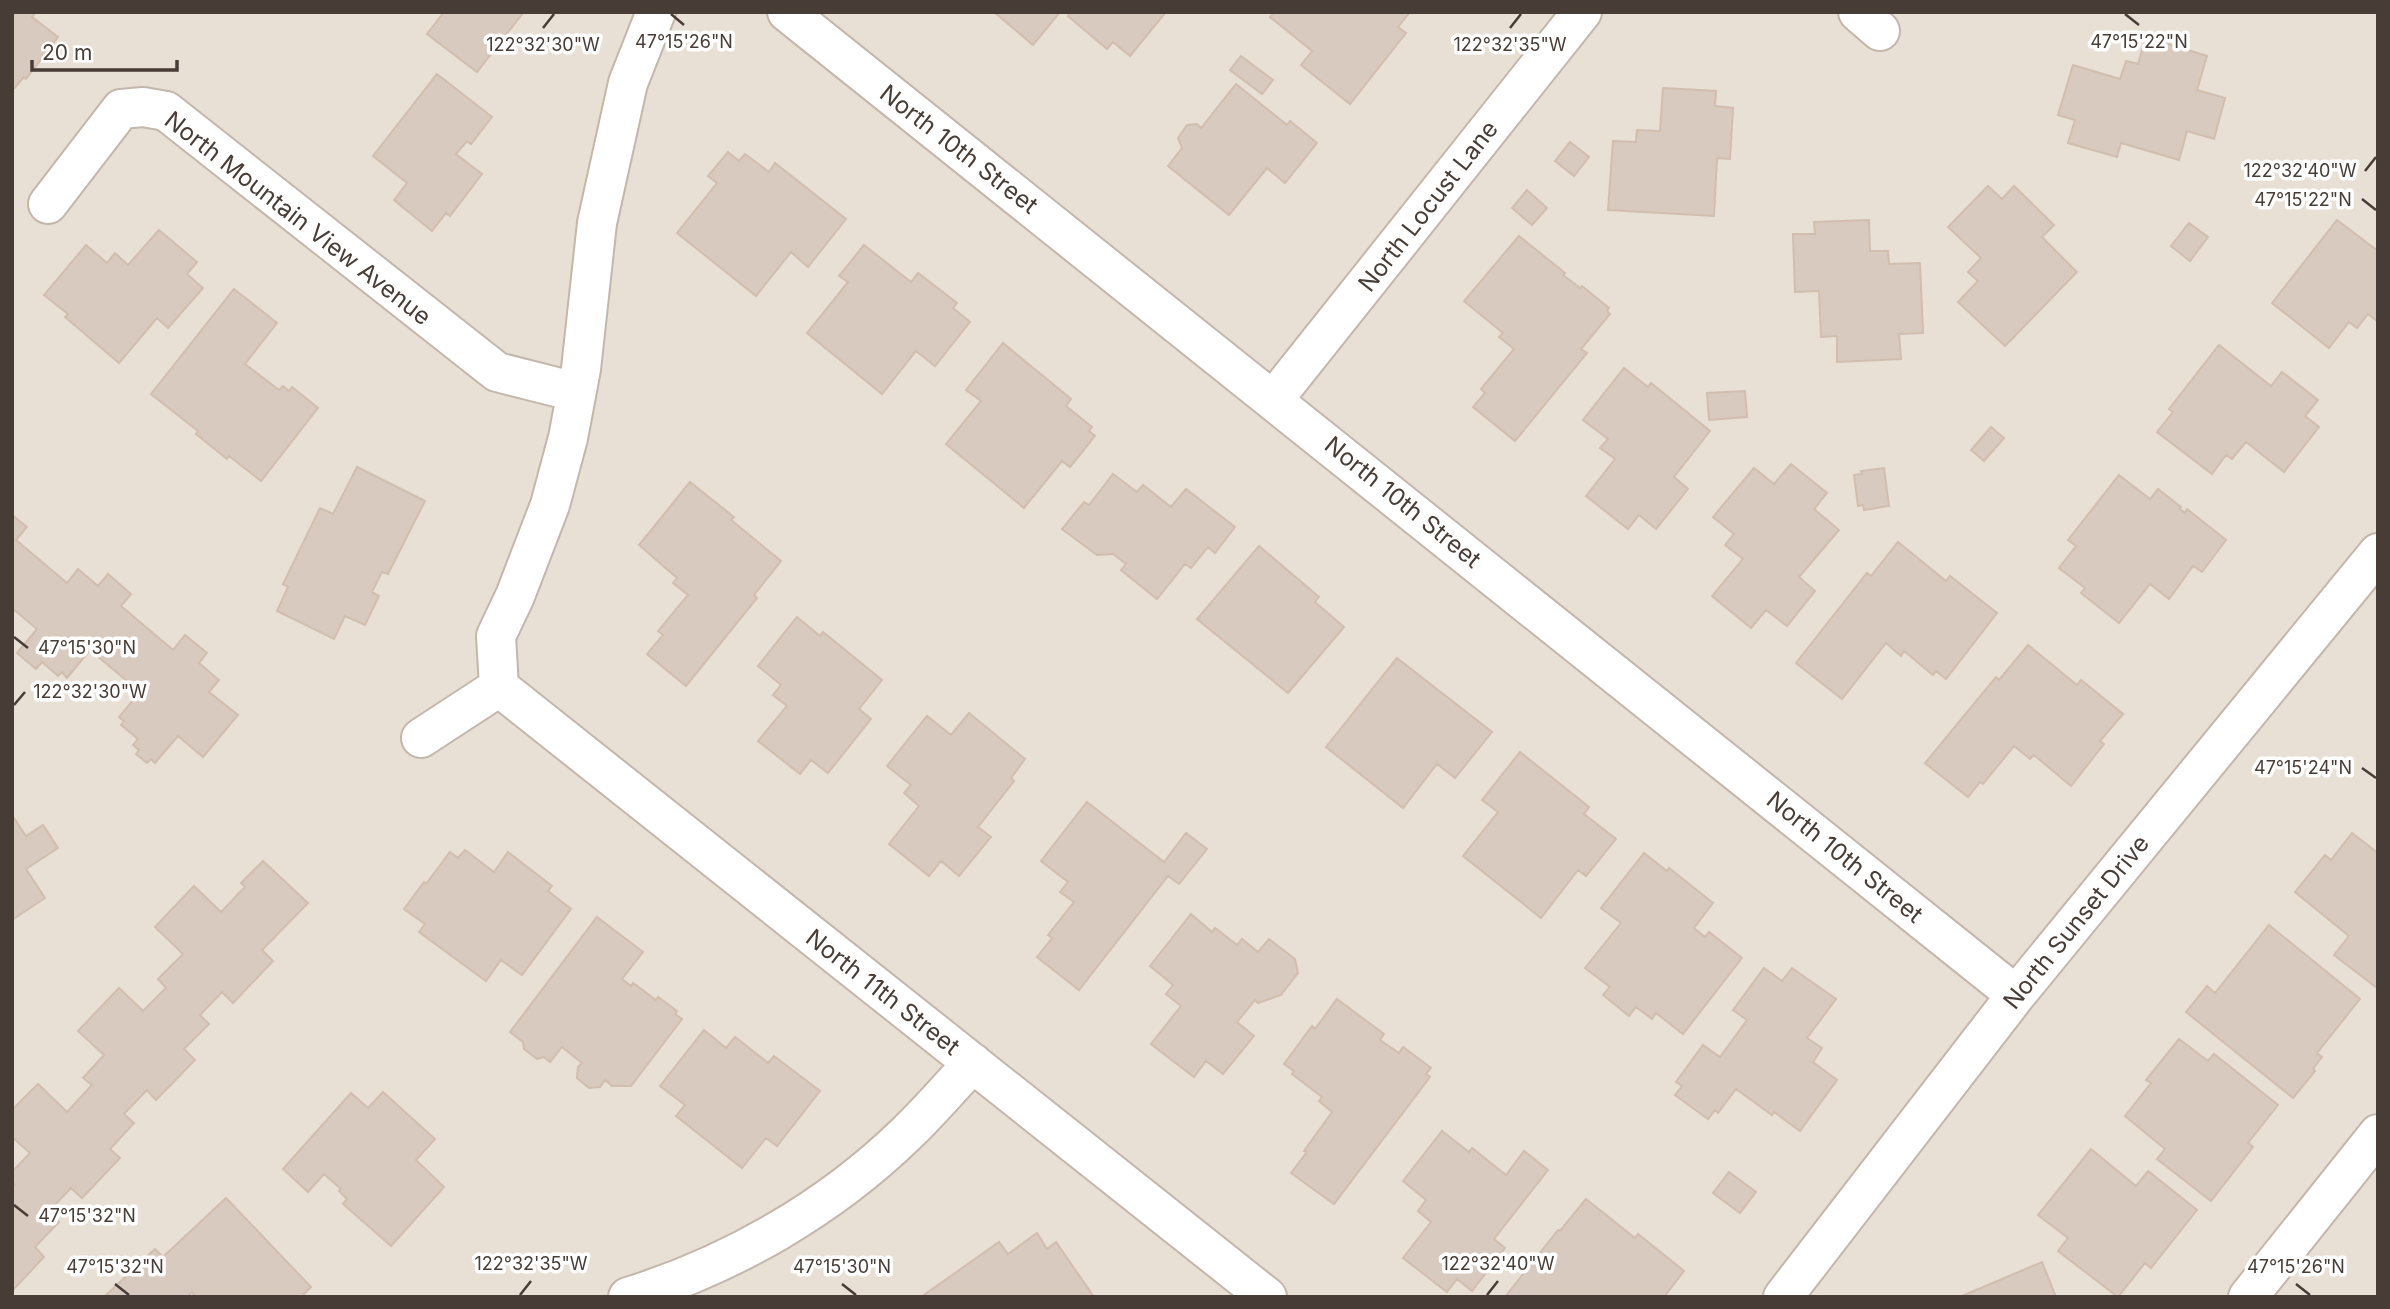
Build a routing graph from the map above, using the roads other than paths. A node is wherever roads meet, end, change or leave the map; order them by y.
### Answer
1 (656, 12) edge
2 (787, 12) edge
3 (1582, 12) edge
4 (48, 204) dead end
5 (576, 392) junction
6 (1274, 399) junction
7 (2378, 552) edge
8 (499, 687) junction
9 (421, 738) dead end
10 (2016, 995) junction
11 (973, 1063) junction
12 (2378, 1133) edge
13 (628, 1297) edge
14 (1267, 1297) edge
15 (1783, 1297) edge
16 (2248, 1297) edge

1 - 5 street
2 - 6 street, North 10th Street
3 - 6 street, North Locust Lane
4 - 5 street, North Mountain View Avenue
5 - 8 street
6 - 10 street, North 10th Street
7 - 10 street, North Sunset Drive
8 - 9 street
8 - 11 street, North 11th Street
10 - 15 street, North Sunset Drive
11 - 13 street
11 - 14 street, North 11th Street
12 - 16 street

